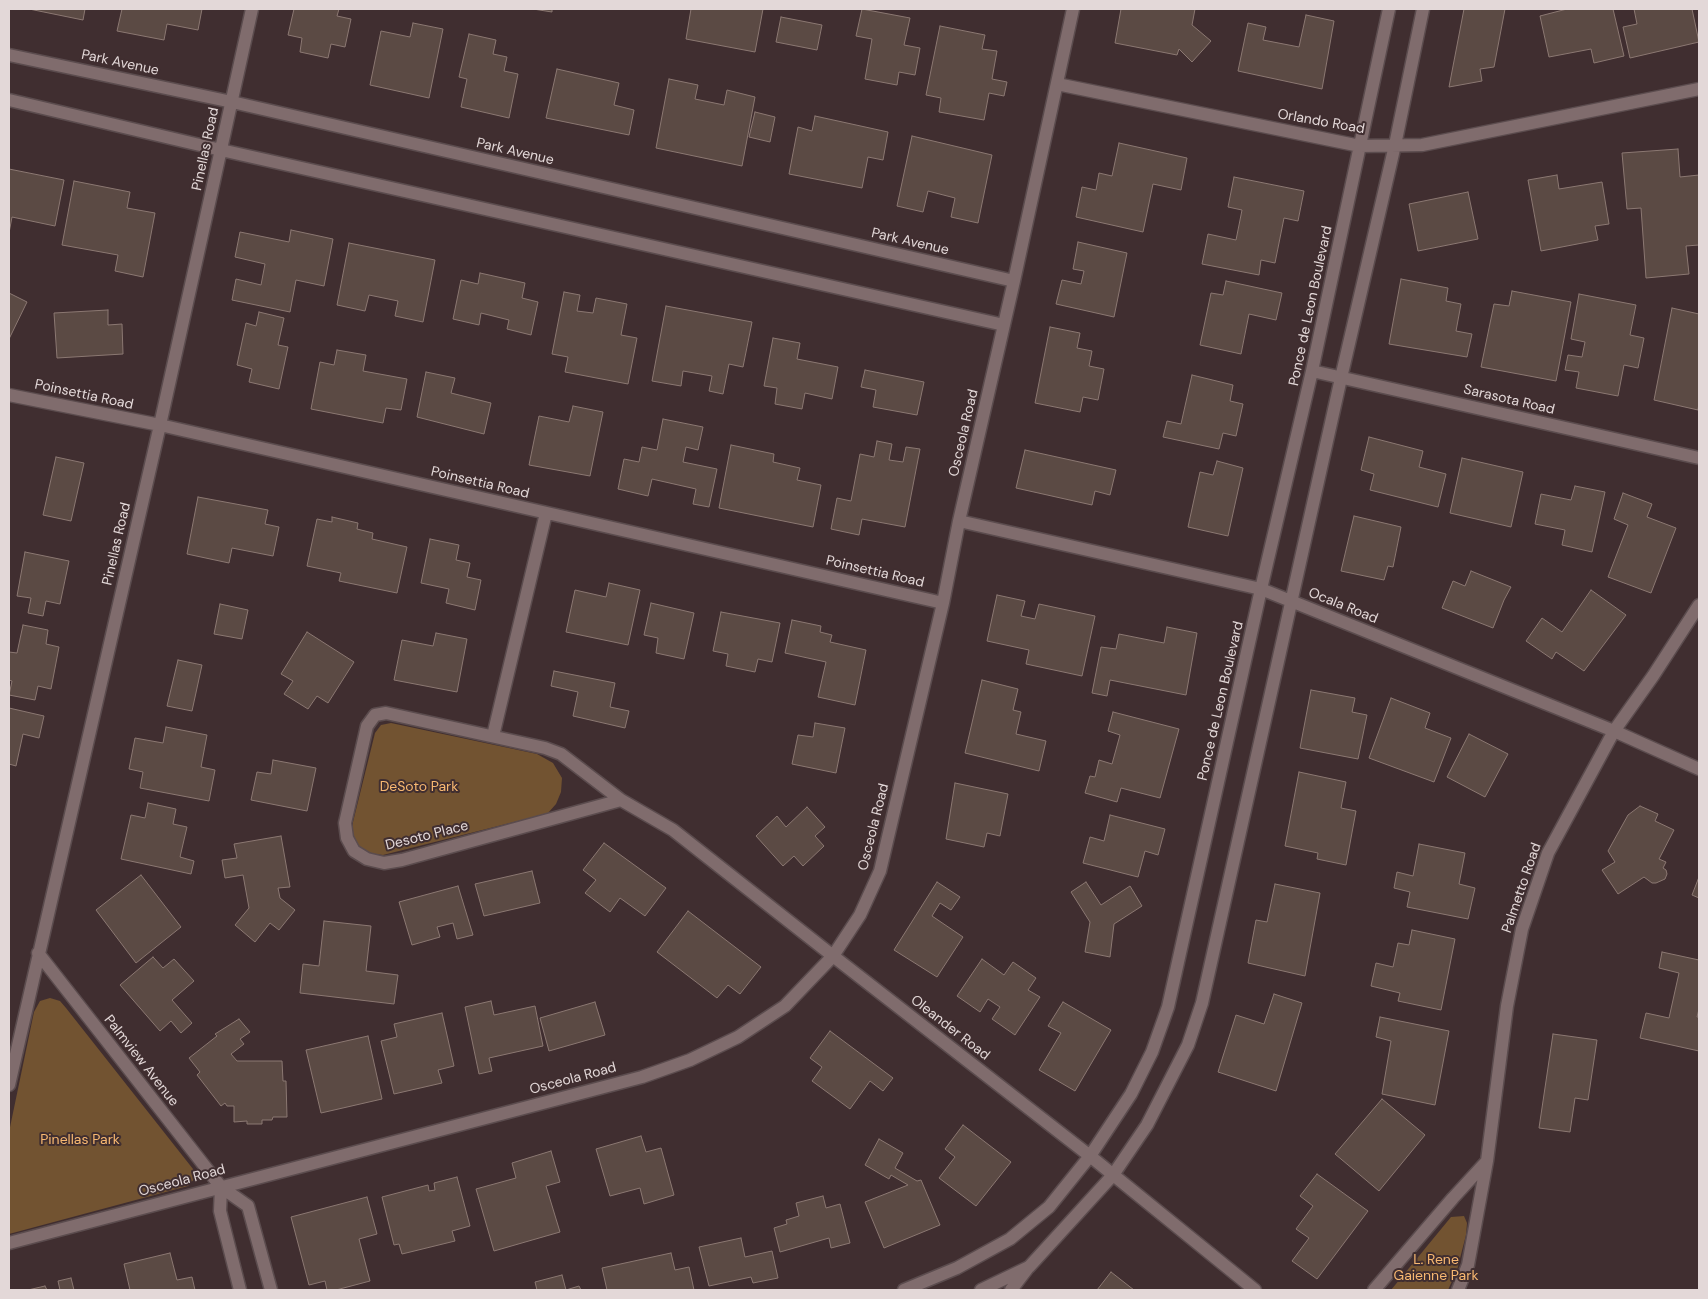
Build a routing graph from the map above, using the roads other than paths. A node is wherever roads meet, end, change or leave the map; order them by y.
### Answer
1 (252, 9) edge
2 (1073, 9) edge
3 (1389, 9) edge
4 (1423, 9) edge
5 (9, 55) edge
6 (1057, 84) junction
7 (1699, 89) edge
8 (9, 100) edge
9 (232, 102) junction
10 (1395, 145) junction
11 (1360, 146) junction
12 (221, 150) junction
13 (1014, 281) junction
14 (1004, 325) junction
15 (1312, 371) junction
16 (1341, 378) junction
17 (9, 395) edge
18 (160, 425) junction
19 (1699, 458) edge
20 (546, 513) junction
21 (960, 521) junction
22 (1261, 589) junction
23 (1291, 602) junction
24 (943, 603) junction
25 (1699, 605) edge
26 (1614, 731) junction
27 (493, 736) junction
28 (1699, 769) edge
29 (621, 800) junction
30 (38, 953) junction
31 (833, 956) junction
32 (9, 1085) edge
33 (1090, 1156) junction
34 (1487, 1160) junction
35 (1113, 1175) junction
36 (221, 1187) junction
37 (9, 1242) edge
38 (1028, 1266) junction
39 (240, 1290) edge
40 (270, 1290) edge
41 (904, 1290) edge
42 (981, 1290) edge
43 (1011, 1290) edge
44 (1255, 1290) edge
45 (1374, 1290) edge
46 (1458, 1290) edge

1 - 9 street, Pinellas Road
2 - 6 street, Osceola Road
3 - 11 street, Ponce de Leon Boulevard
4 - 10 street
5 - 9 street, Park Avenue
6 - 11 street, Orlando Road
6 - 13 street, Osceola Road
7 - 10 street, Orlando Road
8 - 12 street
9 - 12 street, Pinellas Road
9 - 13 street, Park Avenue
10 - 11 street, Orlando Road
10 - 16 street
11 - 15 street, Ponce de Leon Boulevard
12 - 14 street
12 - 18 street, Pinellas Road
13 - 14 street, Osceola Road
14 - 21 street, Osceola Road
15 - 16 street, Sarasota Road
15 - 22 street, Ponce de Leon Boulevard
16 - 19 street, Sarasota Road
16 - 23 street
17 - 18 street, Poinsettia Road
18 - 20 street, Poinsettia Road
18 - 30 street, Pinellas Road
20 - 24 street, Poinsettia Road
20 - 27 street
21 - 22 street, Ocala Road
21 - 24 street, Osceola Road
22 - 23 street, Ocala Road
22 - 33 street, Ponce de Leon Boulevard
23 - 26 street, Ocala Road
23 - 35 street
24 - 31 street, Osceola Road
25 - 26 street, Palmetto Road
26 - 28 street, Ocala Road
26 - 34 street, Palmetto Road
27 - 29 street, Desoto Place
27 - 29 street, Desoto Place
29 - 31 street, Oleander Road
30 - 32 street, Pinellas Road
30 - 36 street, Palmview Avenue
31 - 33 street, Oleander Road
31 - 36 street, Osceola Road
33 - 35 street, Oleander Road
33 - 41 street, Ponce de Leon Boulevard
34 - 45 street
34 - 46 street, Palmetto Road
35 - 38 street
35 - 44 street, Oleander Road
36 - 37 street, Osceola Road
36 - 39 street
36 - 40 street, Palmview Avenue
38 - 42 street
38 - 43 street

